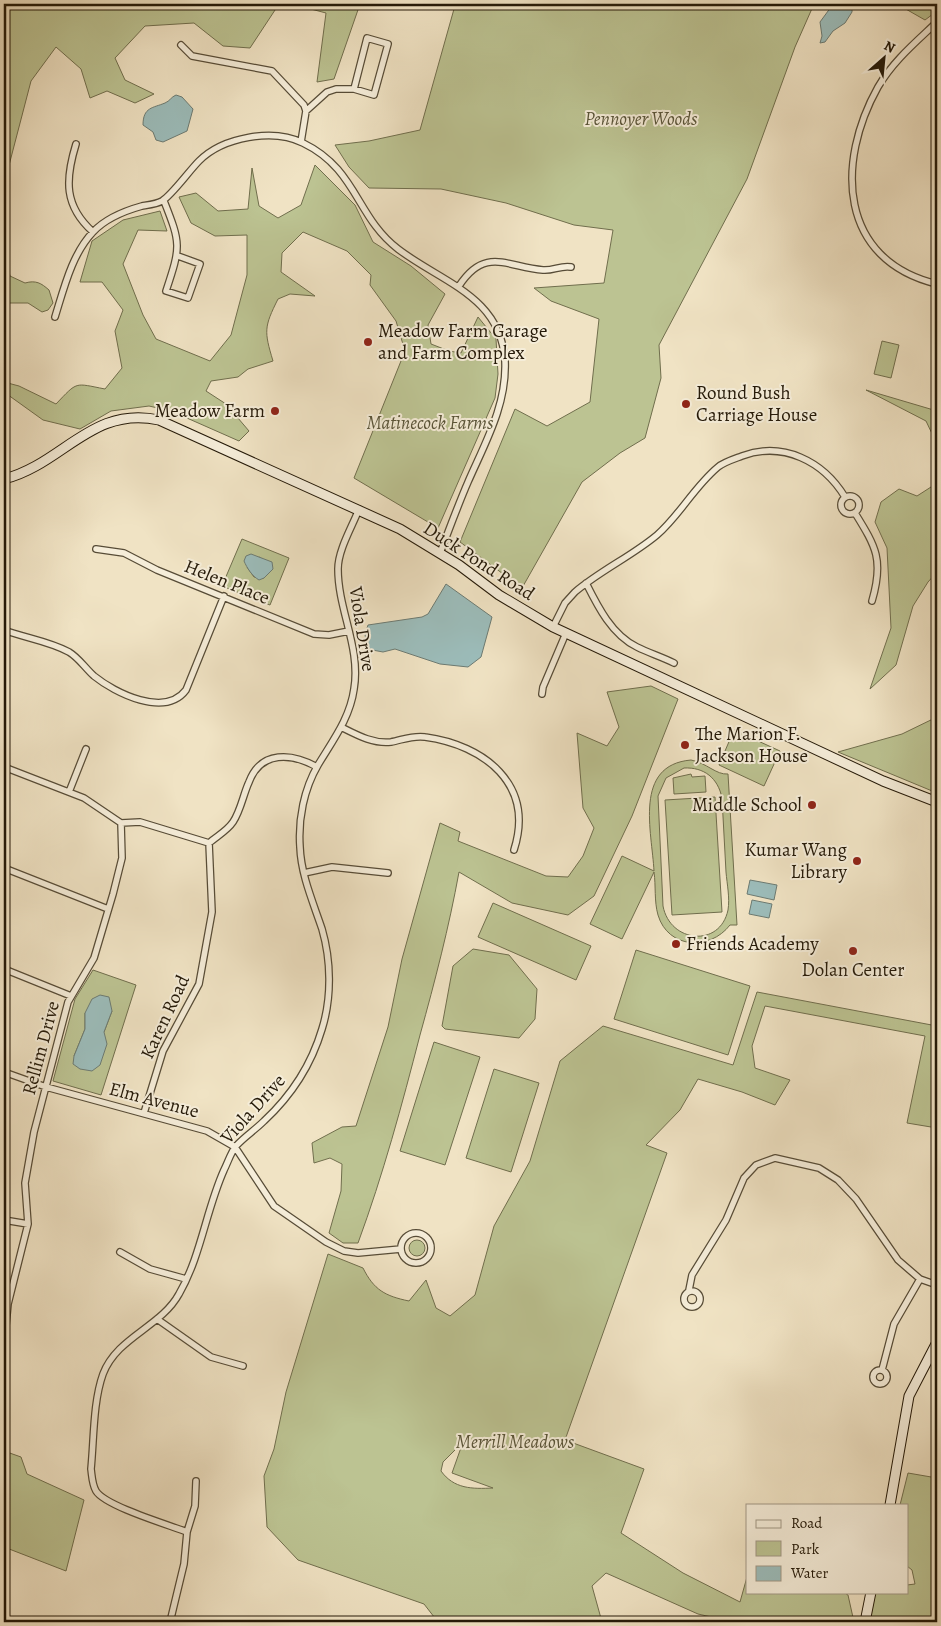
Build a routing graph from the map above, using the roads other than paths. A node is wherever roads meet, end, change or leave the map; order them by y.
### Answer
1 (937, 22) edge
2 (181, 45) dead end
3 (354, 89) junction
4 (306, 111) junction
5 (302, 142) junction
6 (76, 144) dead end
7 (164, 200) junction
8 (93, 232) junction
9 (178, 256) junction
10 (570, 268) dead end
11 (937, 284) edge
12 (459, 286) junction
13 (55, 317) dead end
14 (4, 478) edge
15 (845, 497) junction
16 (359, 509) junction
17 (855, 513) junction
18 (96, 549) dead end
19 (440, 553) junction
20 (586, 583) junction
21 (224, 596) junction
22 (872, 600) dead end
23 (554, 627) junction
24 (4, 630) edge
25 (350, 632) junction
26 (566, 633) junction
27 (674, 663) dead end
28 (542, 694) dead end
29 (341, 727) junction
30 (86, 749) dead end
31 (4, 767) edge
32 (317, 767) junction
33 (69, 792) junction
34 (937, 802) edge
35 (121, 823) junction
36 (210, 843) junction
37 (514, 850) dead end
38 (4, 868) edge
39 (304, 873) junction
40 (388, 873) dead end
41 (108, 909) junction
42 (4, 970) edge
43 (71, 996) junction
44 (4, 1072) edge
45 (46, 1087) junction
46 (144, 1113) junction
47 (235, 1147) junction
48 (4, 1220) edge
49 (28, 1224) junction
50 (401, 1249) junction
51 (120, 1252) dead end
52 (186, 1279) junction
53 (920, 1279) junction
54 (937, 1285) edge
55 (689, 1290) dead end
56 (156, 1319) junction
57 (4, 1328) edge
58 (937, 1342) edge
59 (4, 1346) edge
60 (243, 1366) dead end
61 (882, 1370) dead end
62 (196, 1481) dead end
63 (890, 1504) edge
64 (187, 1532) junction
65 (871, 1594) edge
66 (171, 1621) edge
67 (180, 1622) edge
68 (865, 1622) edge

1 - 11 street
2 - 4 street
3 - 3 street
3 - 4 street
4 - 5 street
5 - 7 street
5 - 12 street
6 - 8 street
7 - 8 street
7 - 9 street
8 - 13 street
9 - 9 street
10 - 12 street
12 - 19 street
14 - 16 street, Duck Pond Road
15 - 17 street
15 - 17 street
15 - 20 street
16 - 19 street, Duck Pond Road
16 - 25 street, Viola Drive
17 - 22 street
18 - 21 street, Helen Place
19 - 23 street, Duck Pond Road
20 - 23 street
20 - 27 street
21 - 24 street
21 - 25 street, Helen Place
23 - 26 street, Duck Pond Road
25 - 29 street, Viola Drive
26 - 28 street
26 - 34 street, Duck Pond Road
29 - 32 street, Viola Drive
29 - 37 street
30 - 33 street
31 - 33 street
32 - 36 street
32 - 39 street, Viola Drive
33 - 35 street
35 - 36 street
35 - 41 street, Rellim Drive
36 - 46 street, Karen Road
38 - 41 street
39 - 40 street
39 - 47 street, Viola Drive
41 - 43 street, Rellim Drive
42 - 43 street
43 - 45 street, Rellim Drive
44 - 45 street, Elm Avenue
45 - 46 street, Elm Avenue
45 - 49 street, Rellim Drive
46 - 47 street, Elm Avenue
47 - 50 street, Elm Avenue
47 - 52 street, Viola Drive
48 - 49 street
49 - 57 street, Rellim Drive
50 - 50 street
51 - 52 street
52 - 56 street, Viola Drive
53 - 54 street
53 - 55 street
53 - 61 street
56 - 60 street
56 - 64 street, Viola Drive
57 - 59 street, Rellim Drive
58 - 63 street
62 - 64 street
64 - 66 street
65 - 68 street
66 - 67 street

